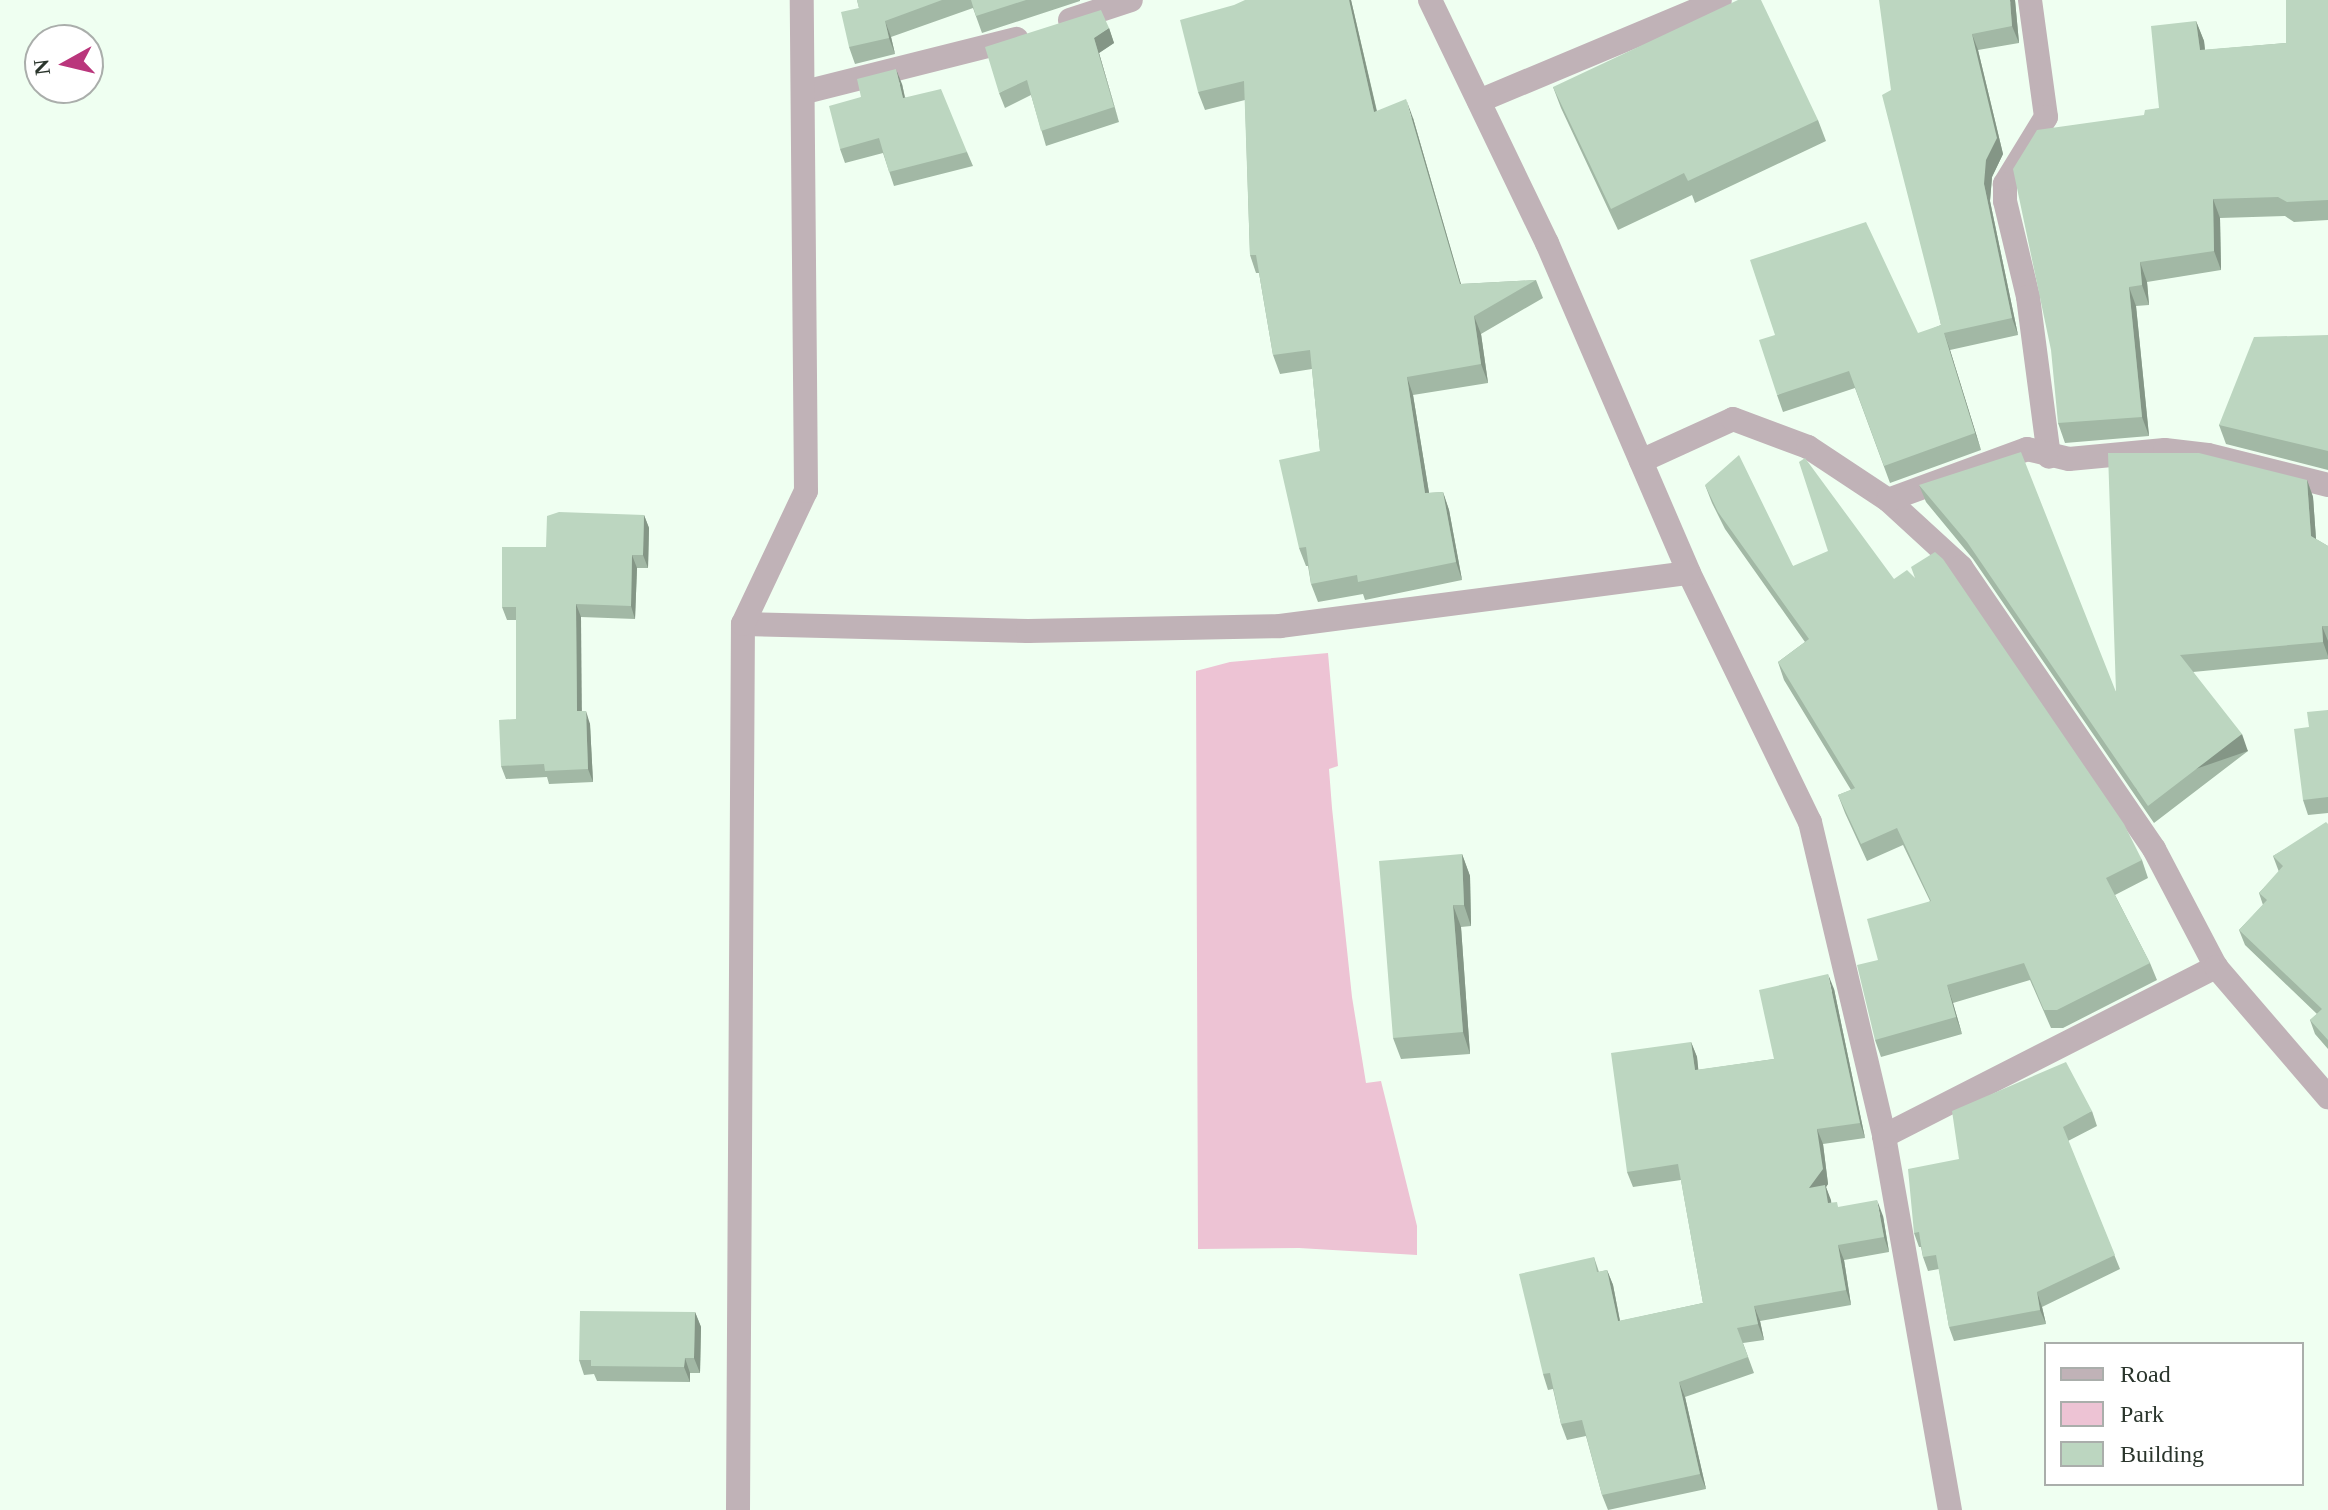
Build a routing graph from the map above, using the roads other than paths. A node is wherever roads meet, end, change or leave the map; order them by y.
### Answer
1 (802, 0) edge
2 (1131, 0) edge
3 (1430, 0) edge
4 (1720, 0) edge
5 (2030, 0) edge
6 (805, 92) junction
7 (1479, 101) junction
8 (2049, 457) junction
9 (1641, 461) junction
10 (2328, 485) edge
11 (1888, 500) junction
12 (1689, 573) junction
13 (743, 624) junction
14 (2216, 967) junction
15 (2328, 1097) edge
16 (1884, 1136) junction
17 (738, 1510) edge
18 (1950, 1510) edge

1 - 6 street
2 - 6 street
3 - 7 street
4 - 7 street
5 - 8 street
6 - 13 street
7 - 9 street
8 - 10 street
8 - 11 street
9 - 11 street
9 - 12 street
11 - 14 street
12 - 13 street
12 - 16 street
13 - 17 street
14 - 15 street
14 - 16 street
16 - 18 street

